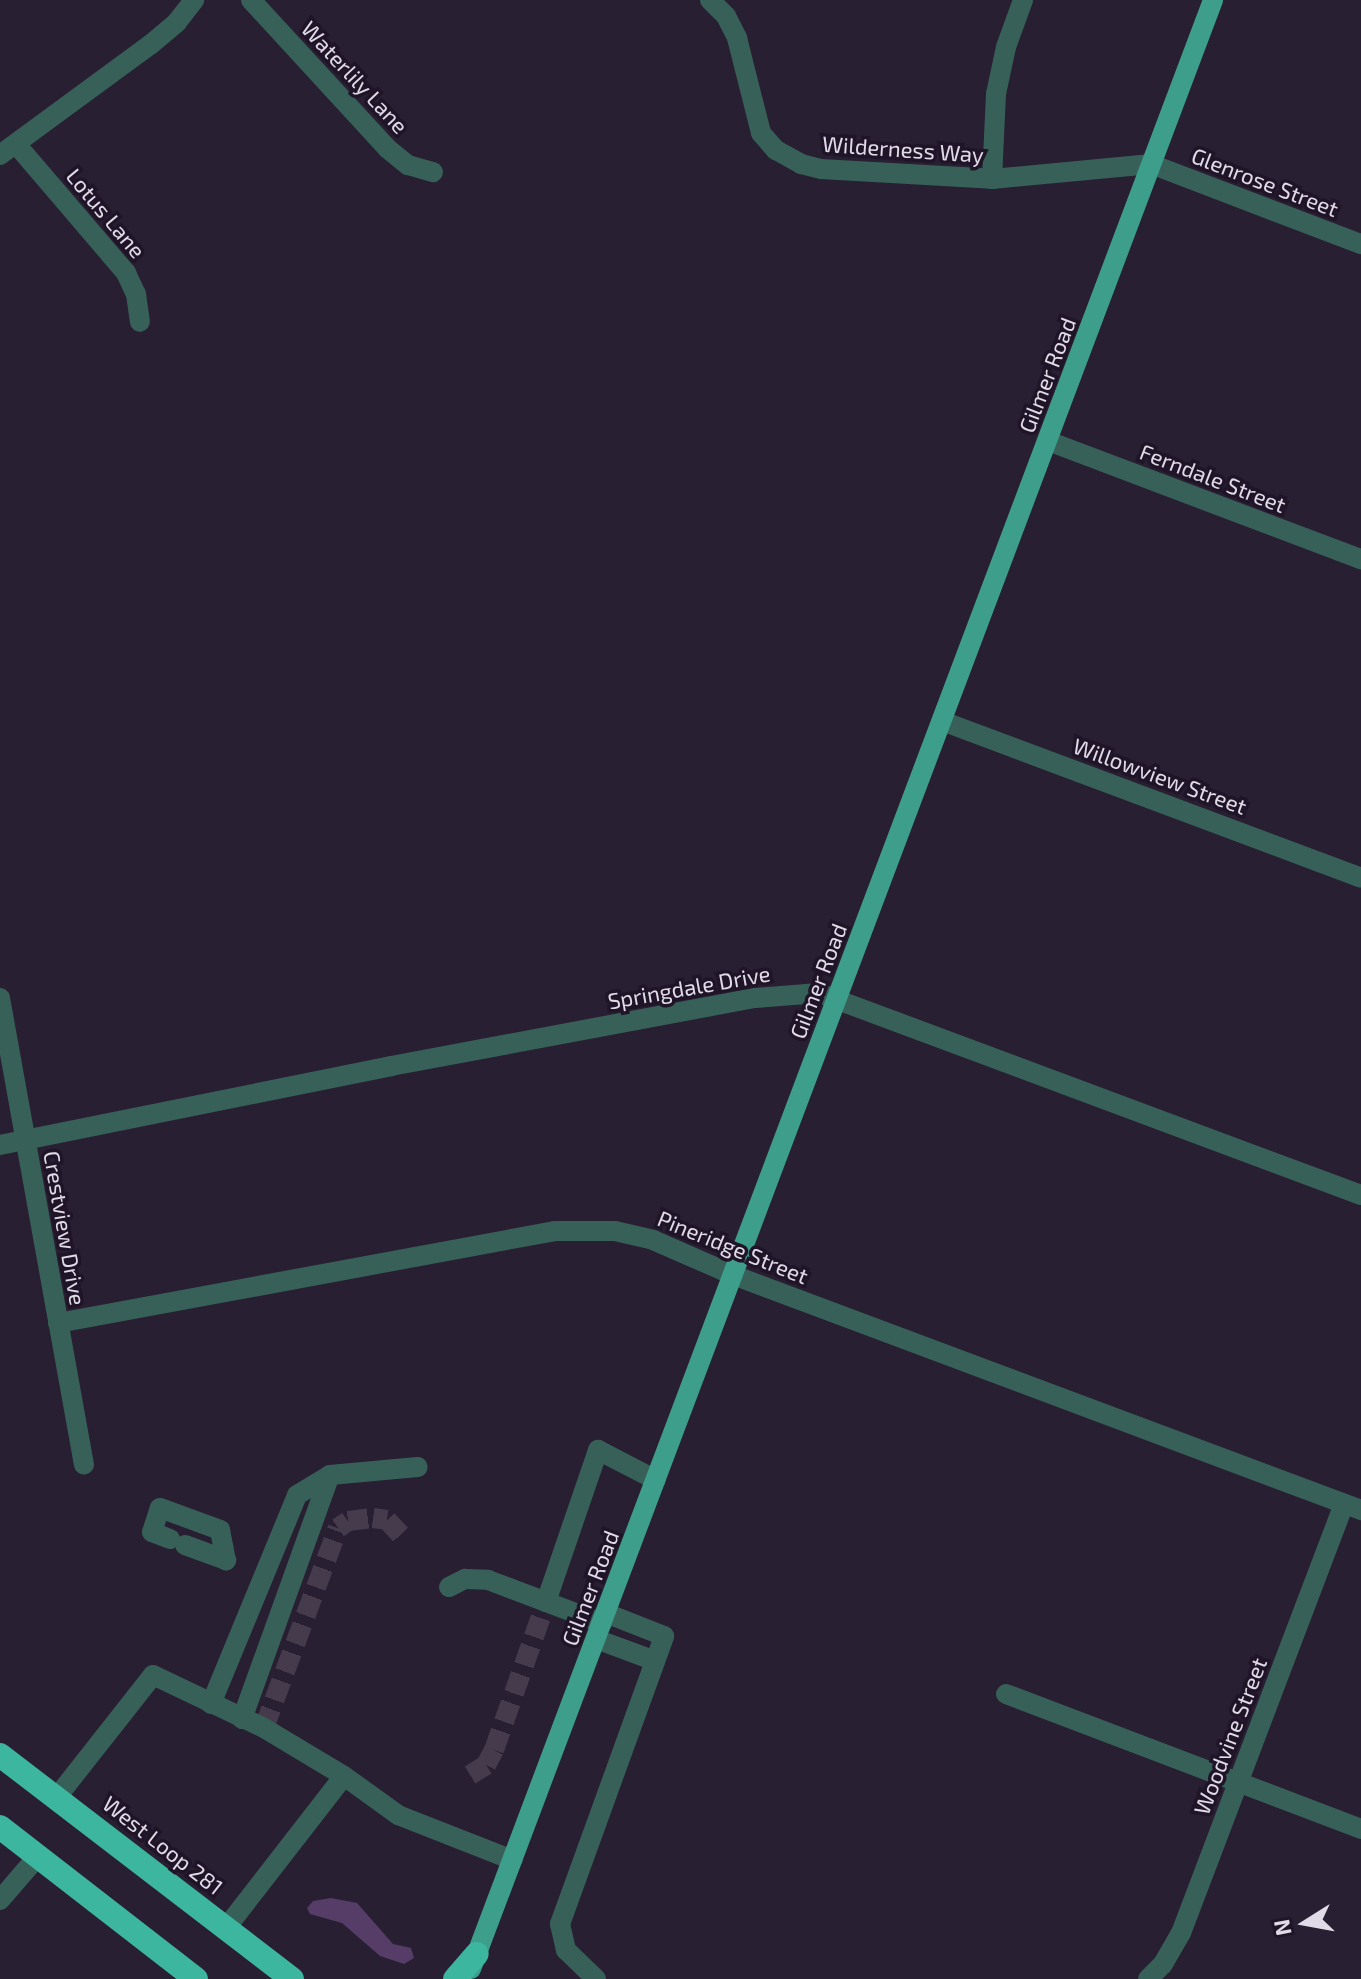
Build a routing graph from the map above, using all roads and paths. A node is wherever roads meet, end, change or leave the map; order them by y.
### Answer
1 (194, 0) edge
2 (251, 0) edge
3 (710, 0) edge
4 (1023, 0) edge
5 (1213, 0) edge
6 (729, 8) edge
7 (8, 149) edge
8 (1151, 164) junction
9 (433, 172) dead end
10 (992, 179) junction
11 (1361, 244) edge
12 (140, 322) dead end
13 (1048, 441) junction
14 (1361, 559) edge
15 (942, 721) junction
16 (1361, 878) edge
17 (838, 997) junction
18 (0, 998) edge
19 (25, 1140) junction
20 (0, 1145) edge
21 (1361, 1195) edge
22 (733, 1275) junction
23 (58, 1323) junction
24 (84, 1465) dead end
25 (418, 1467) dead end
26 (330, 1475) junction
27 (656, 1480) junction
28 (1353, 1507) edge
29 (169, 1539) joint
30 (449, 1587) dead end
31 (546, 1602) junction
32 (601, 1625) junction
33 (1006, 1694) dead end
34 (211, 1704) junction
35 (242, 1719) junction
36 (0, 1755) edge
37 (344, 1776) junction
38 (1238, 1782) junction
39 (57, 1797) junction
40 (0, 1827) edge
41 (1361, 1829) edge
42 (38, 1856) junction
43 (513, 1860) junction
44 (0, 1900) edge
45 (226, 1928) junction
46 (477, 1954) junction
47 (286, 1975) edge
48 (196, 1979) edge
49 (307, 1979) edge
50 (455, 1979) edge
51 (468, 1979) edge
52 (478, 1979) edge
53 (596, 1979) edge
54 (1148, 1979) edge

1 - 7 street
2 - 9 street, Waterlily Lane
3 - 6 street, Wilderness Way
4 - 10 street
5 - 8 main road, Gilmer Road
6 - 10 street, Wilderness Way
7 - 12 street, Lotus Lane
8 - 10 street, Wilderness Way
8 - 11 street, Glenrose Street
8 - 13 main road, Gilmer Road
13 - 14 street, Ferndale Street
13 - 15 main road, Gilmer Road
15 - 16 street, Willowview Street
15 - 17 main road, Gilmer Road
17 - 19 street, Springdale Drive
17 - 21 street, Springdale Drive
17 - 22 main road, Gilmer Road
18 - 19 street, Crestview Drive
19 - 20 street, Springdale Drive
19 - 23 street, Crestview Drive
22 - 23 street, Pineridge Street
22 - 27 main road, Gilmer Road
22 - 28 street, Pineridge Street
23 - 24 street, Crestview Drive
25 - 26 street
26 - 34 street
26 - 35 street
27 - 31 street
27 - 32 main road, Gilmer Road
28 - 38 street, Woodvine Street
29 - 29 street
30 - 31 street
31 - 32 street
32 - 43 main road, Gilmer Road
32 - 53 street
33 - 38 street
34 - 35 street
34 - 39 street
35 - 37 street
36 - 39 highway, West Loop 281
37 - 43 street
37 - 45 street
38 - 41 street
38 - 54 street, Woodvine Street
39 - 45 highway, West Loop 281
40 - 42 highway
42 - 44 street
42 - 48 highway
43 - 46 main road, Gilmer Road
45 - 47 highway, West Loop 281
46 - 50 highway
46 - 51 main road, Gilmer Road
46 - 52 highway
47 - 49 highway, West Loop 281

